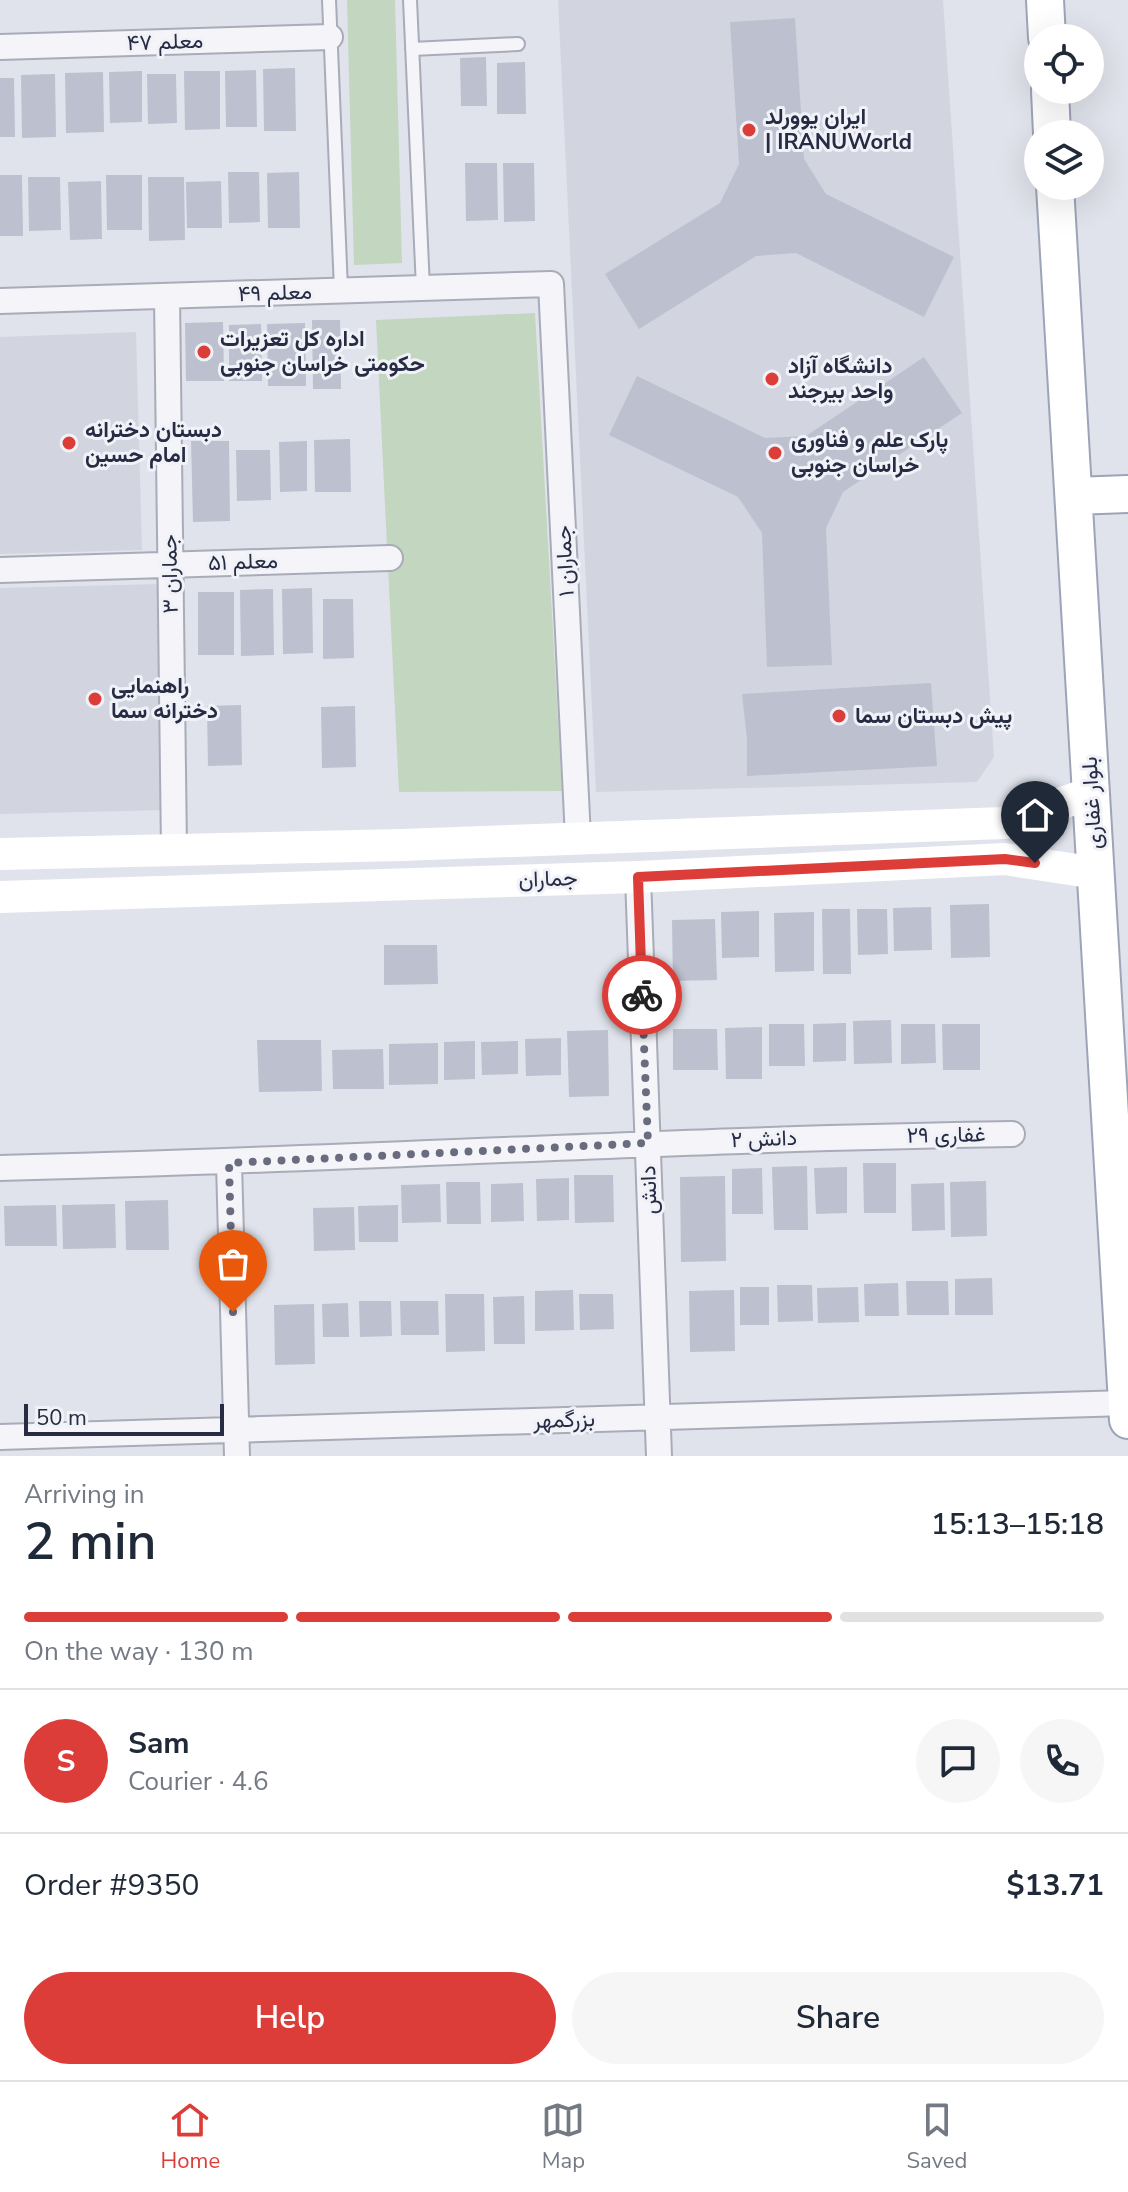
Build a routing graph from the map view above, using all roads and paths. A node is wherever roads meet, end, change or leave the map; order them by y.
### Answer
1 (329, 0) edge
2 (410, 0) edge
3 (1045, 0) edge
4 (1046, 24) edge
5 (330, 37) junction
6 (518, 44) dead end
7 (0, 47) edge
8 (412, 49) junction
9 (1056, 200) edge
10 (551, 284) joint
11 (423, 288) junction
12 (341, 290) junction
13 (167, 297) junction
14 (0, 301) edge
15 (1128, 494) edge
16 (1074, 496) junction
17 (390, 558) dead end
18 (170, 565) junction
19 (0, 570) edge
20 (1091, 793) junction
21 (938, 826) junction
22 (578, 838) junction
23 (174, 850) junction
24 (0, 854) edge
25 (940, 862) junction
26 (1096, 873) junction
27 (638, 877) junction
28 (0, 897) edge
29 (1012, 1134) dead end
30 (880, 1136) joint
31 (648, 1143) junction
32 (229, 1163) junction
33 (0, 1168) edge
34 (1127, 1403) edge
35 (657, 1417) junction
36 (1128, 1420) edge
37 (236, 1431) junction
38 (0, 1437) edge
39 (237, 1456) edge
40 (659, 1456) edge

1 - 5 lane
2 - 8 lane
3 - 4 main road
5 - 7 street, معلم ۴۷
5 - 12 lane
6 - 8 lane
8 - 11 lane
9 - 16 main road, بلوار غفاری
10 - 11 street, معلم ۴۹
10 - 22 street, جماران ۱
11 - 12 street, معلم ۴۹
12 - 13 street, معلم ۴۹
13 - 14 street, معلم ۴۹
13 - 18 street, جماران ۳
15 - 16 main road
16 - 20 main road, بلوار غفاری
17 - 18 street, معلم ۵۱
18 - 19 street, معلم ۵۱
18 - 23 street, جماران ۳
20 - 21 street, جماران
20 - 26 main road, بلوار غفاری
21 - 22 street, جماران
21 - 25 street
22 - 23 street, جماران
23 - 24 street, جماران
25 - 26 street, جماران
25 - 27 street, جماران
26 - 34 main road, بلوار غفاری
27 - 28 street, جماران
27 - 31 street, دانش
29 - 30 street, غفاری ۲۹
30 - 31 street, دانش ۲
31 - 32 street, دانش ۲
31 - 35 street, دانش
32 - 33 street, دانش ۲
32 - 37 street
34 - 35 street, بزرگمهر
34 - 36 main road, بلوار غفاری
35 - 37 street, بزرگمهر
35 - 40 street, دانش
37 - 38 street, بزرگمهر
37 - 39 street

